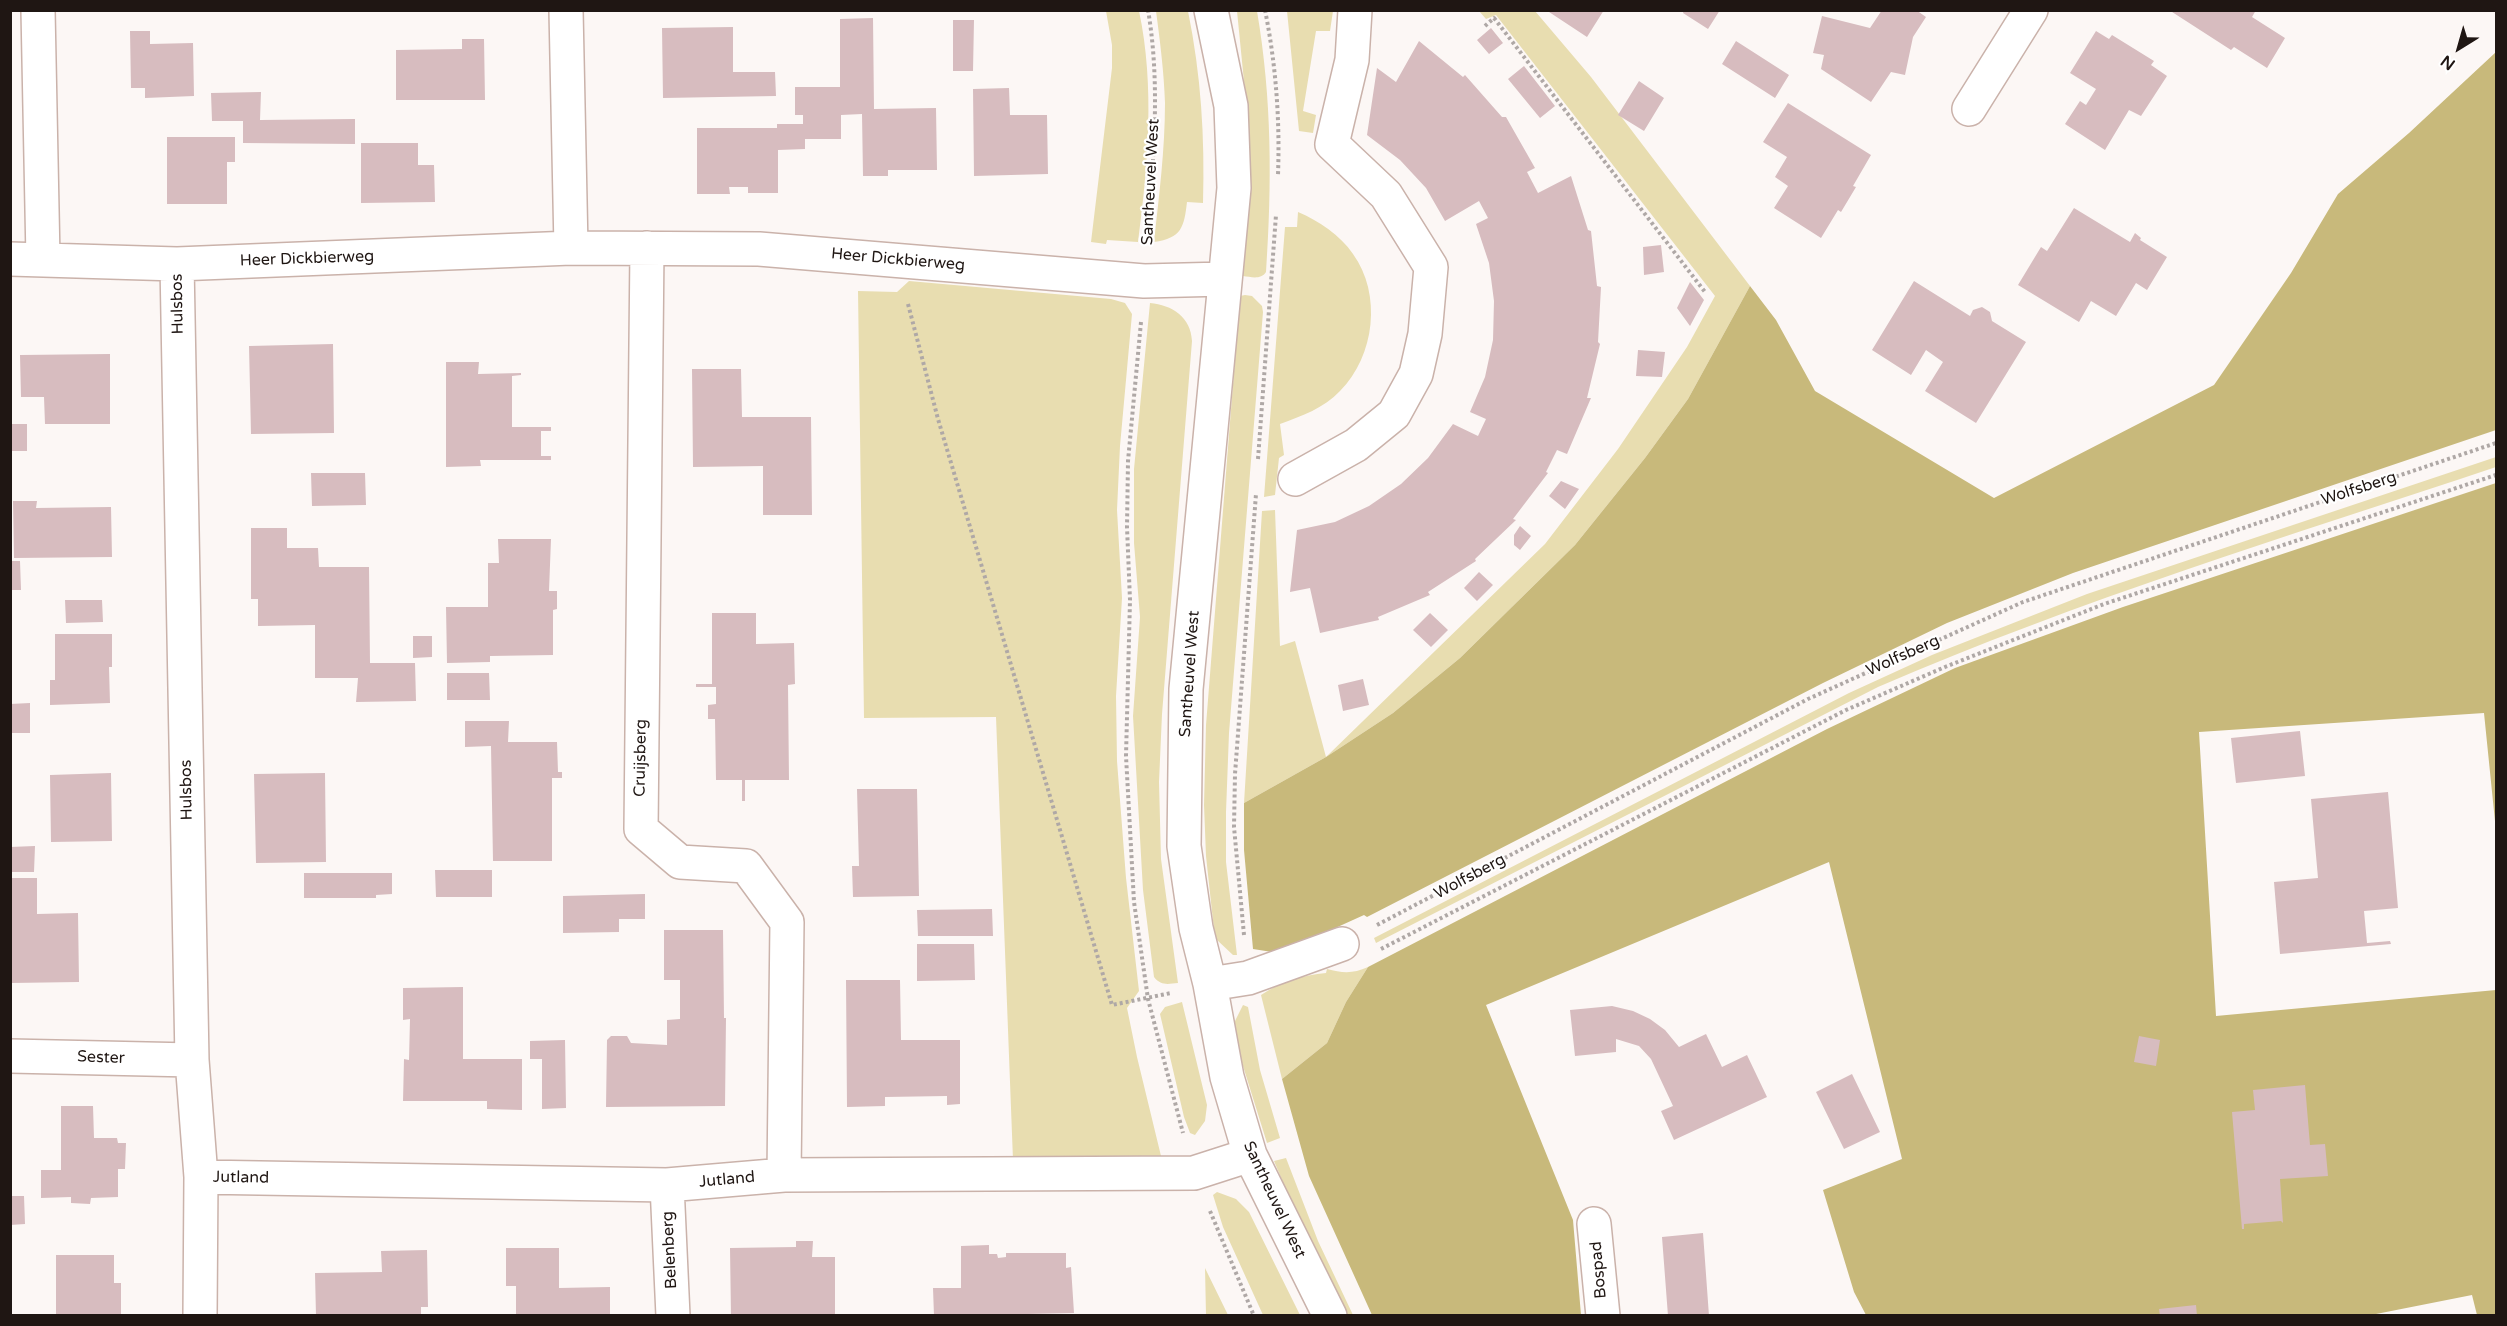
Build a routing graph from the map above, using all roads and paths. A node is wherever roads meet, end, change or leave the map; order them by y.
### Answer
1 (38, 10) edge
2 (566, 10) edge
3 (1148, 10) edge
4 (1211, 10) edge
5 (1355, 10) edge
6 (2031, 10) edge
7 (1485, 26) dead end
8 (1969, 109) dead end
9 (1276, 221) dead end
10 (571, 248) junction
11 (647, 248) junction
12 (10, 259) edge
13 (43, 259) junction
14 (897, 260) junction
15 (177, 264) junction
16 (1225, 279) junction
17 (1144, 281) junction
18 (1705, 292) dead end
19 (2496, 443) edge
20 (1258, 467) dead end
21 (2496, 475) edge
22 (1295, 479) dead end
23 (1256, 490) dead end
24 (1342, 944) junction
25 (1248, 978) junction
26 (1210, 984) junction
27 (10, 1056) edge
28 (192, 1060) junction
29 (1250, 1155) junction
30 (784, 1175) junction
31 (201, 1177) junction
32 (667, 1185) junction
33 (1594, 1224) dead end
34 (200, 1316) edge
35 (673, 1316) edge
36 (1330, 1316) edge
37 (1603, 1316) edge

1 - 13 street
2 - 10 street
3 - 17 path, Santheuvel West
4 - 16 street, Santheuvel West
5 - 22 street
6 - 8 street
7 - 18 path
9 - 20 path
10 - 11 street, Heer Dickbierweg
10 - 15 street, Heer Dickbierweg
11 - 14 street, Heer Dickbierweg
11 - 30 street, Cruijsberg
12 - 13 street, Heer Dickbierweg
13 - 15 street, Heer Dickbierweg
14 - 17 street, Heer Dickbierweg
14 - 17 path, Santheuvel West
15 - 28 street, Hulsbos
16 - 17 street, Heer Dickbierweg
16 - 26 street, Santheuvel West
19 - 24 path, Wolfsberg
21 - 24 path, Wolfsberg
23 - 25 path
24 - 25 street
25 - 26 street
26 - 29 street, Santheuvel West
27 - 28 street, Sester
28 - 31 street, Hulsbos
29 - 30 street, Jutland
29 - 36 street, Santheuvel West
30 - 32 street, Jutland
31 - 32 street, Jutland
31 - 34 street, Hulsbos
32 - 35 street, Belenberg
33 - 37 street, Bospad

